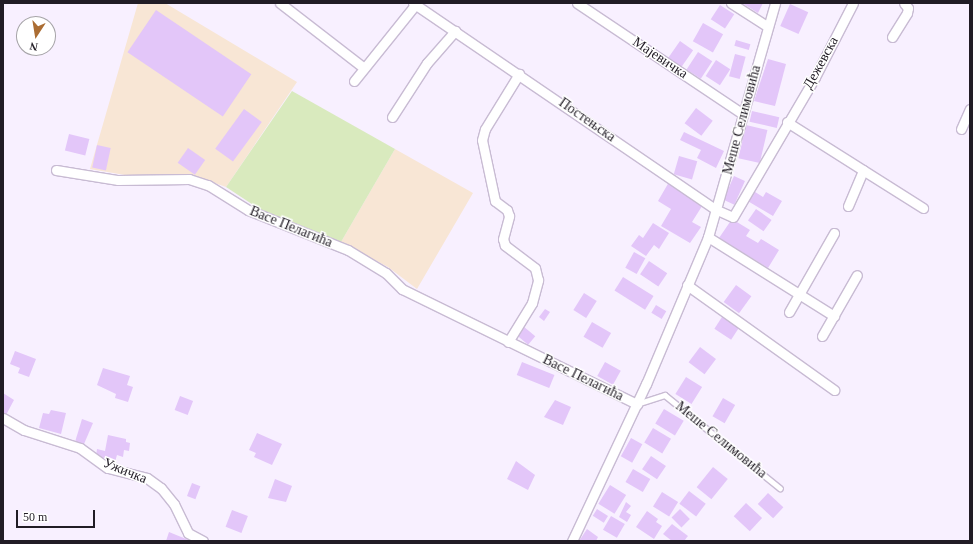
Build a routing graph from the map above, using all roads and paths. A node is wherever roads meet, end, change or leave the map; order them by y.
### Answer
1 (280, 3) edge
2 (577, 3) edge
3 (731, 3) edge
4 (775, 3) edge
5 (853, 3) edge
6 (904, 3) edge
7 (414, 4) edge
8 (767, 26) junction
9 (455, 32) junction
10 (892, 37) dead end
11 (364, 68) junction
12 (519, 74) junction
13 (354, 81) dead end
14 (970, 109) edge
15 (743, 114) junction
16 (392, 117) dead end
17 (787, 122) junction
18 (961, 129) dead end
19 (56, 170) dead end
20 (863, 170) junction
21 (848, 206) dead end
22 (923, 208) dead end
23 (717, 210) junction
24 (834, 233) dead end
25 (708, 237) junction
26 (857, 276) dead end
27 (687, 285) junction
28 (799, 295) junction
29 (789, 312) dead end
30 (834, 316) junction
31 (822, 336) dead end
32 (508, 342) junction
33 (834, 390) dead end
34 (637, 404) junction
35 (3, 418) edge
36 (780, 488) dead end
37 (203, 541) edge
38 (572, 541) edge

1 - 11 street
2 - 15 street, Мајевичка
3 - 8 street
4 - 8 street, Меше Селимовића
5 - 17 street, Дежевска
6 - 10 street
7 - 9 street, Постењска
7 - 11 street, Постењска
8 - 15 street, Меше Селимовића
9 - 12 street, Постењска
9 - 16 street
11 - 13 street, Постењска
12 - 23 street, Постењска
12 - 32 street
14 - 18 street
15 - 23 street, Меше Селимовића
17 - 20 street
17 - 23 street, Дежевска
19 - 32 street, Васе Пелагића
20 - 21 street
20 - 22 street
23 - 25 street, Меше Селимовића
24 - 28 street
25 - 27 street, Меше Селимовића
25 - 28 street
26 - 30 street
27 - 33 street
27 - 34 street, Меше Селимовића
28 - 29 street
28 - 30 street
30 - 31 street
32 - 34 street, Васе Пелагића
34 - 36 lane, Меше Селимовића
34 - 38 street, Меше Селимовића
35 - 37 street, Ужичка

